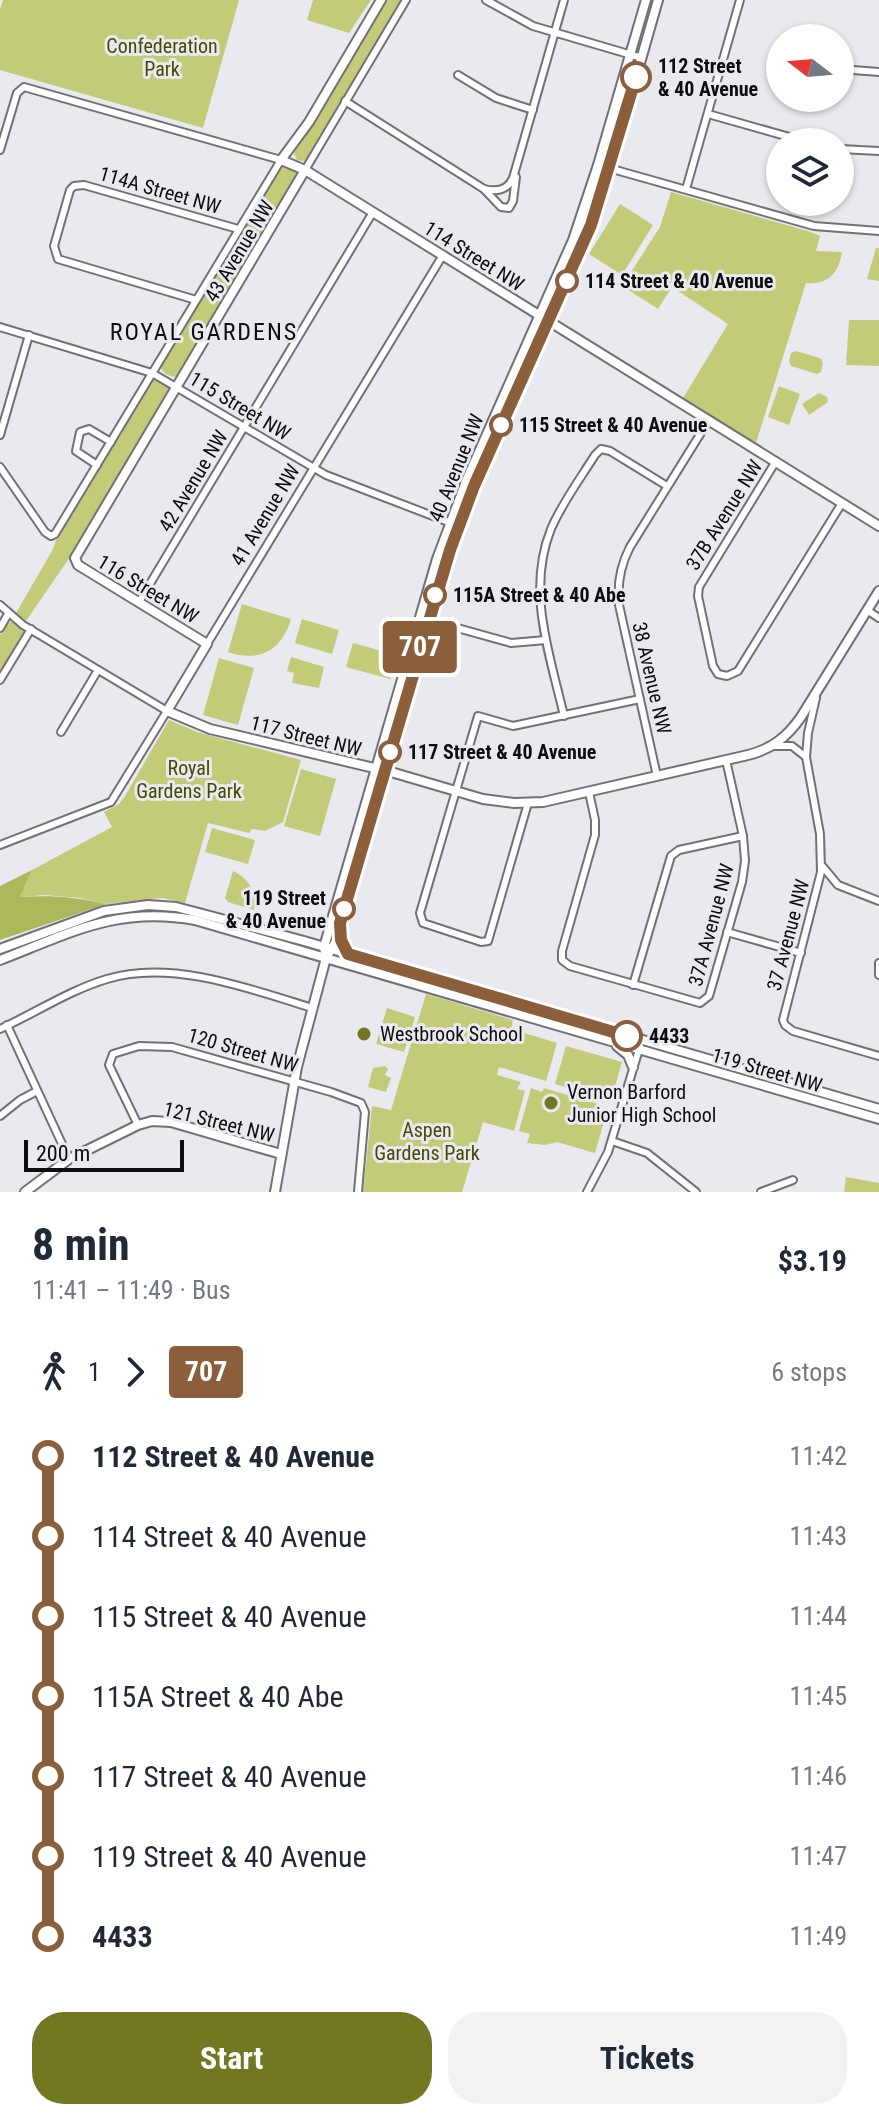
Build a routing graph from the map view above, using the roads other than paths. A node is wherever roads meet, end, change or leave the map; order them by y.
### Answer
1 (381, 0) edge
2 (406, 0) edge
3 (486, 0) edge
4 (564, 0) edge
5 (646, 0) edge
6 (658, 0) edge
7 (740, 0) edge
8 (555, 33) junction
9 (630, 55) junction
10 (642, 58) junction
11 (854, 70) edge
12 (879, 72) edge
13 (458, 75) dead end
14 (345, 101) junction
15 (533, 110) junction
16 (708, 114) junction
17 (766, 130) edge
18 (0, 150) edge
19 (854, 150) edge
20 (879, 151) edge
21 (281, 160) junction
22 (598, 165) junction
23 (610, 168) junction
24 (305, 170) junction
25 (515, 170) junction
26 (484, 189) junction
27 (686, 189) junction
28 (373, 212) junction
29 (238, 229) junction
30 (879, 231) edge
31 (443, 255) junction
32 (196, 300) junction
33 (540, 315) junction
34 (550, 321) junction
35 (0, 327) edge
36 (29, 335) junction
37 (152, 373) junction
38 (176, 386) junction
39 (709, 420) junction
40 (244, 427) junction
41 (0, 435) edge
42 (111, 442) junction
43 (776, 461) junction
44 (97, 465) junction
45 (0, 467) edge
46 (313, 468) junction
47 (667, 486) junction
48 (842, 503) junction
49 (454, 525) junction
50 (879, 526) edge
51 (75, 560) joint
52 (879, 591) edge
53 (139, 602) junction
54 (0, 605) edge
55 (867, 610) junction
56 (8, 614) junction
57 (424, 618) junction
58 (879, 618) edge
59 (0, 628) edge
60 (31, 629) junction
61 (546, 640) junction
62 (207, 644) junction
63 (98, 670) junction
64 (0, 680) edge
65 (820, 687) junction
66 (640, 699) junction
67 (167, 711) junction
68 (564, 716) junction
69 (61, 732) dead end
70 (773, 746) junction
71 (806, 757) junction
72 (726, 760) junction
73 (380, 770) junction
74 (657, 776) junction
75 (456, 791) junction
76 (589, 792) junction
77 (528, 803) junction
78 (743, 836) junction
79 (0, 845) edge
80 (821, 862) junction
81 (879, 901) edge
82 (340, 923) junction
83 (330, 925) junction
84 (727, 932) junction
85 (304, 941) junction
86 (0, 949) edge
87 (328, 952) junction
88 (801, 953) junction
89 (348, 954) junction
90 (0, 960) edge
91 (879, 963) edge
92 (879, 975) edge
93 (633, 985) junction
94 (312, 1008) junction
95 (3, 1027) edge
96 (609, 1041) junction
97 (640, 1045) junction
98 (879, 1056) edge
99 (633, 1067) junction
100 (294, 1081) junction
101 (37, 1091) junction
102 (879, 1109) edge
103 (0, 1116) edge
104 (879, 1119) edge
105 (138, 1125) junction
106 (612, 1141) junction
107 (281, 1154) junction
108 (69, 1159) junction
109 (793, 1180) dead end
110 (25, 1192) edge
111 (275, 1192) edge
112 (358, 1192) edge
113 (587, 1192) edge
114 (696, 1192) edge
115 (761, 1192) edge

1 - 21 street, 43 Avenue NW
2 - 14 street, 43 Avenue NW
3 - 8 street
4 - 8 street
5 - 9 street, 40 Avenue NW
6 - 10 street, 40 Avenue NW
7 - 16 street
8 - 9 street
8 - 15 street
9 - 10 street
9 - 22 street, 40 Avenue NW
10 - 23 street, 40 Avenue NW
11 - 12 street
13 - 15 street
14 - 24 street, 43 Avenue NW
14 - 26 street
15 - 25 street
16 - 17 street
16 - 27 street
18 - 21 street, 114 Street NW
19 - 20 street
21 - 24 street, 114 Street NW
21 - 29 street, 43 Avenue NW
22 - 23 street
22 - 33 street, 40 Avenue NW
23 - 27 street
23 - 34 street, 40 Avenue NW
24 - 28 street, 114 Street NW
24 - 38 street, 43 Avenue NW
25 - 26 street
25 - 26 street
27 - 30 street
28 - 31 street, 114 Street NW
28 - 40 street, 42 Avenue NW
29 - 32 street, 43 Avenue NW
29 - 32 street, 114A Street NW
31 - 33 street, 114 Street NW
31 - 46 street, 41 Avenue NW
32 - 37 street, 43 Avenue NW
33 - 34 street, 114 Street NW
33 - 49 street, 40 Avenue NW
34 - 39 street, 114 Street NW
34 - 49 street, 40 Avenue NW
35 - 36 street, 115 Street NW
36 - 37 street, 115 Street NW
36 - 41 street
37 - 38 street, 115 Street NW
37 - 42 street, 43 Avenue NW
38 - 40 street, 115 Street NW
38 - 51 street, 43 Avenue NW
39 - 43 street, 114 Street NW
39 - 47 street, 38 Avenue NW
40 - 46 street, 115 Street NW
40 - 53 street, 42 Avenue NW
42 - 44 street, 43 Avenue NW
42 - 44 street
43 - 48 street, 114 Street NW
43 - 48 street, 37B Avenue NW
44 - 45 street, 43 Avenue NW
46 - 49 street, 115 Street NW
46 - 62 street, 41 Avenue NW
47 - 61 street
47 - 66 street, 38 Avenue NW
48 - 50 street, 114 Street NW
49 - 57 street, 40 Avenue NW
51 - 53 street, 116 Street NW
52 - 55 street, 37 Avenue NW
53 - 62 street, 116 Street NW
54 - 56 street, 117 Street NW
55 - 58 street
55 - 65 street, 37 Avenue NW
56 - 59 street
56 - 60 street, 117 Street NW
57 - 61 street
57 - 73 street, 40 Avenue NW
60 - 63 street, 117 Street NW
60 - 64 street
61 - 68 street
62 - 67 street, 41 Avenue NW
63 - 67 street, 117 Street NW
63 - 69 street
65 - 70 street, 37 Avenue NW
65 - 71 street, 37 Avenue NW
66 - 68 street
66 - 74 street, 38 Avenue NW
67 - 73 street, 117 Street NW
67 - 79 street, 41 Avenue NW
68 - 75 street
70 - 71 street
70 - 72 street, 117 Street NW
71 - 80 street, 37 Avenue NW
72 - 74 street, 117 Street NW
72 - 78 street, 37A Avenue NW
73 - 75 street, 117 Street NW
73 - 82 street, 40 Avenue NW
73 - 83 street, 40 Avenue NW
74 - 76 street, 117 Street NW
75 - 77 street, 117 Street NW
75 - 77 street
76 - 77 street, 117 Street NW
76 - 93 street
78 - 84 street, 37A Avenue NW
78 - 93 street
80 - 81 street
80 - 88 street, 37 Avenue NW
82 - 87 street, 40 Avenue NW
82 - 89 street
83 - 85 street
83 - 87 street, 40 Avenue NW
84 - 88 street
84 - 93 street, 37A Avenue NW
85 - 86 street, 119 Street NW
85 - 87 street, 119 Street NW
87 - 89 street, 119 Street NW
87 - 90 street, 119 Street NW
87 - 94 street, 40 Avenue NW
87 - 96 street, 119 Street NW
88 - 98 street, 37 Avenue NW
89 - 97 street, 119 Street NW
91 - 92 street
94 - 95 street
94 - 100 street, 40 Avenue NW
95 - 101 street
96 - 97 street, 119 Street NW
96 - 99 street
97 - 99 street
97 - 102 street, 119 Street NW
97 - 104 street, 119 Street NW
99 - 106 street
100 - 105 street, 120 Street NW
100 - 107 street, 40 Avenue NW
100 - 112 street, 120 Street NW
101 - 103 street
101 - 108 street
105 - 107 street, 121 Street NW
105 - 108 street, 121 Street NW
106 - 113 street
106 - 114 street
107 - 111 street, 40 Avenue NW
108 - 110 street, 121 Street NW
109 - 115 street

